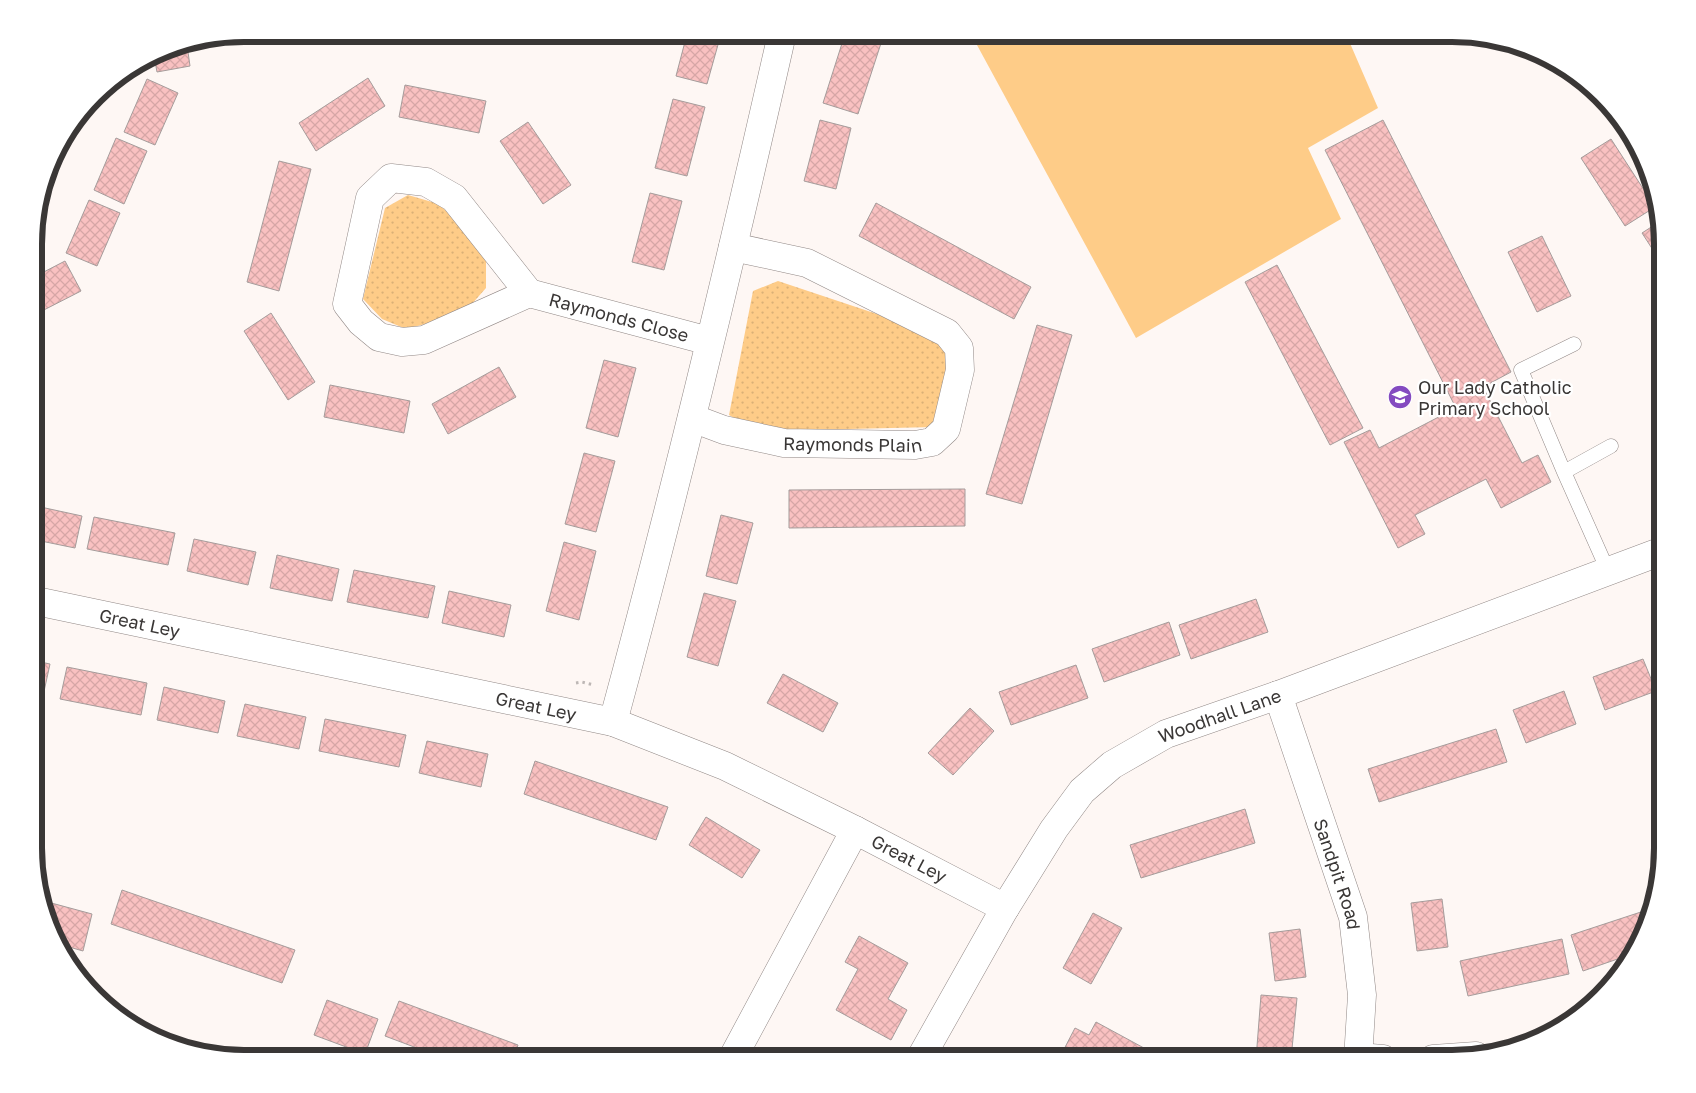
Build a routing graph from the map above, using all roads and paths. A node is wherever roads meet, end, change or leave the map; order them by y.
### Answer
1 (780, 42) edge
2 (733, 247) junction
3 (529, 293) junction
4 (709, 341) junction
5 (1574, 344) dead end
6 (692, 418) junction
7 (1611, 446) dead end
8 (1564, 472) junction
9 (1654, 554) edge
10 (1608, 571) junction
11 (42, 602) edge
12 (1278, 695) junction
13 (613, 722) junction
14 (855, 830) junction
15 (1005, 908) junction
16 (737, 1050) edge
17 (925, 1050) edge
18 (1365, 1050) edge

1 - 2 street
2 - 4 street
2 - 6 street, Raymonds Plain
3 - 3 street, Raymonds Close
3 - 4 street, Raymonds Close
4 - 6 street
5 - 8 lane
6 - 13 street
7 - 8 lane
8 - 10 lane
9 - 10 street, Woodhall Lane
10 - 12 street, Woodhall Lane
11 - 13 street, Great Ley
12 - 15 street, Woodhall Lane
12 - 18 street, Sandpit Road
13 - 14 street, Great Ley
14 - 15 street, Great Ley
14 - 16 street
15 - 17 street, Woodhall Lane

